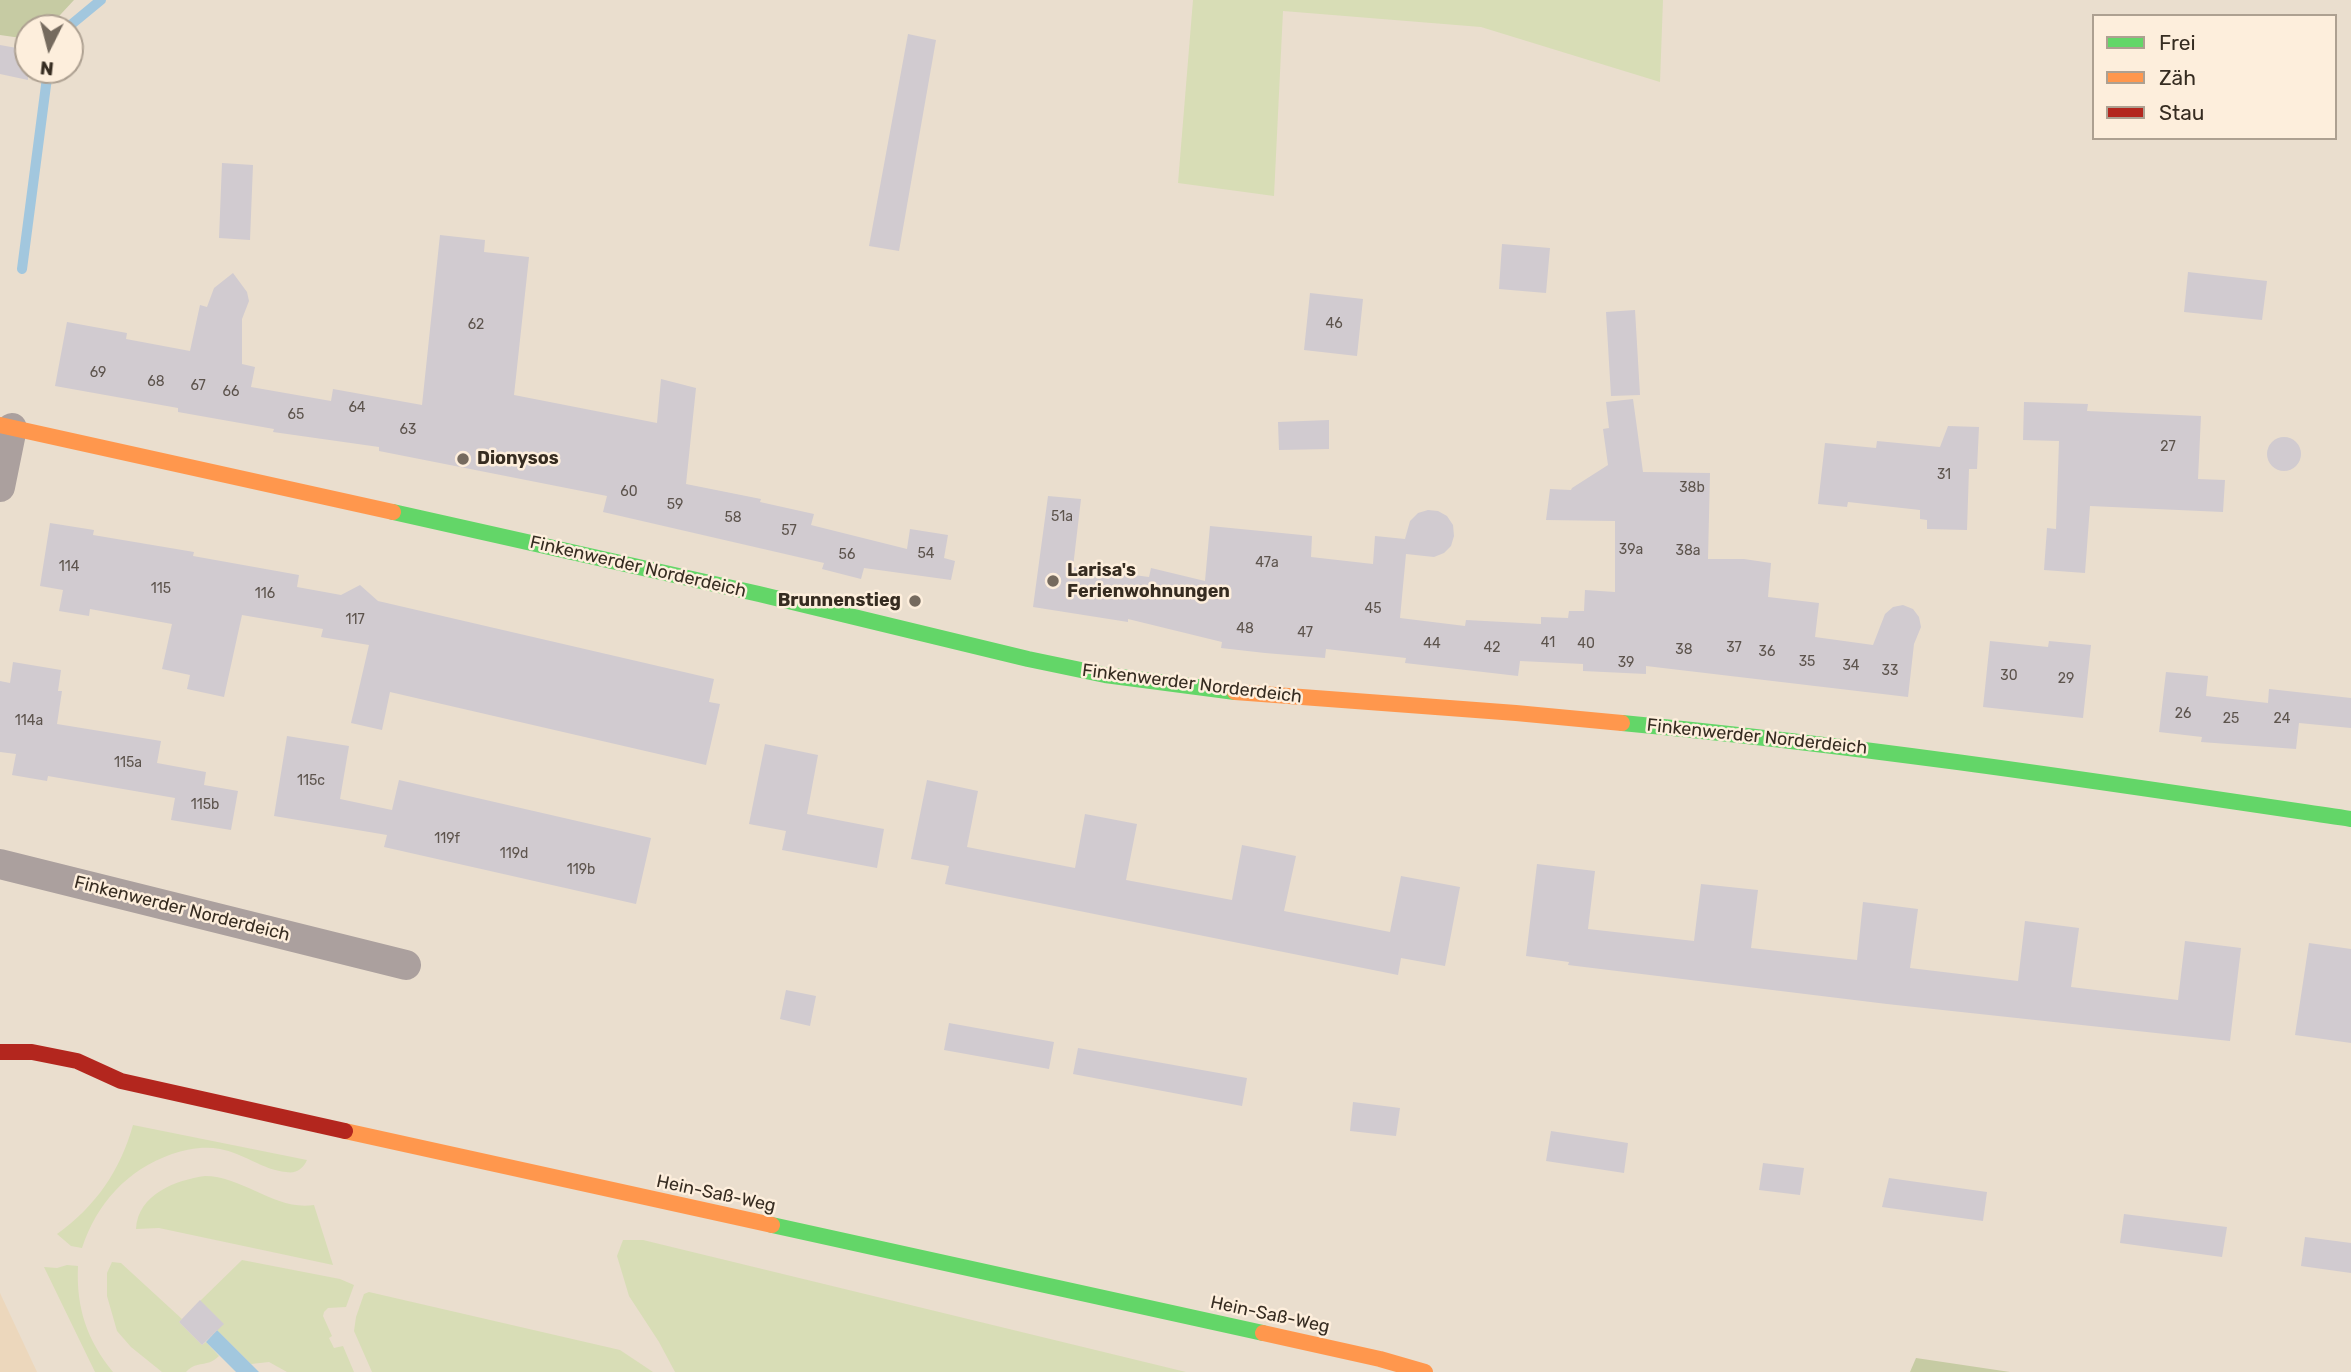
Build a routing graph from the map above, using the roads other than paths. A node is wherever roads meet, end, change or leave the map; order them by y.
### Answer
1 (6, 427) edge
2 (0, 487) edge
3 (2351, 819) edge
4 (0, 864) edge
5 (406, 965) dead end
6 (0, 1052) edge
7 (1425, 1372) edge

1 - 2 street, Finkenwerder Norderdeich
1 - 3 street, Finkenwerder Norderdeich
4 - 5 street, Finkenwerder Norderdeich
6 - 7 street, Hein-Saß-Weg

